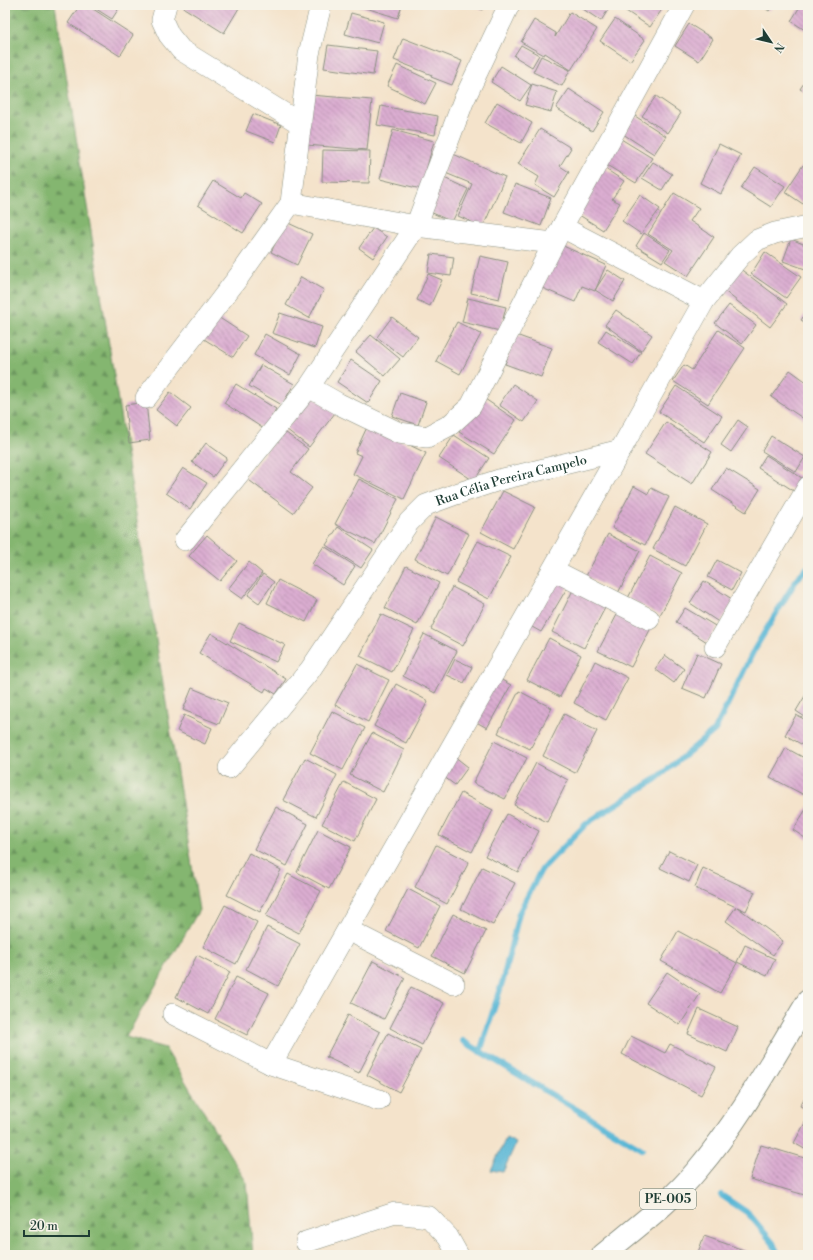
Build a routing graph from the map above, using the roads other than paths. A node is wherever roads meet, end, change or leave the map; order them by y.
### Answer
1 (166, 5) edge
2 (321, 5) edge
3 (509, 5) edge
4 (684, 5) edge
5 (301, 124) junction
6 (290, 203) junction
7 (416, 226) junction
8 (808, 226) edge
9 (557, 235) junction
10 (704, 301) junction
11 (309, 386) junction
12 (146, 398) dead end
13 (620, 450) junction
14 (808, 487) edge
15 (185, 540) dead end
16 (553, 570) junction
17 (649, 619) dead end
18 (715, 647) dead end
19 (229, 768) dead end
20 (348, 930) junction
21 (454, 984) dead end
22 (808, 1001) edge
23 (173, 1014) dead end
24 (271, 1064) junction
25 (379, 1100) dead end
26 (306, 1242) dead end
27 (458, 1255) edge
28 (603, 1255) edge

1 - 5 street
2 - 5 street
3 - 7 street
4 - 9 street
5 - 6 street
6 - 7 street
6 - 12 street
7 - 9 street
7 - 11 street
8 - 10 street
9 - 10 street
9 - 11 street
10 - 13 street
11 - 15 street
13 - 16 street
13 - 19 street, Rua Célia Pereira Campelo
14 - 18 street
16 - 17 street
16 - 20 street
20 - 21 street
20 - 24 street
22 - 28 main road, PE-005
23 - 24 street
24 - 25 street
26 - 27 street

